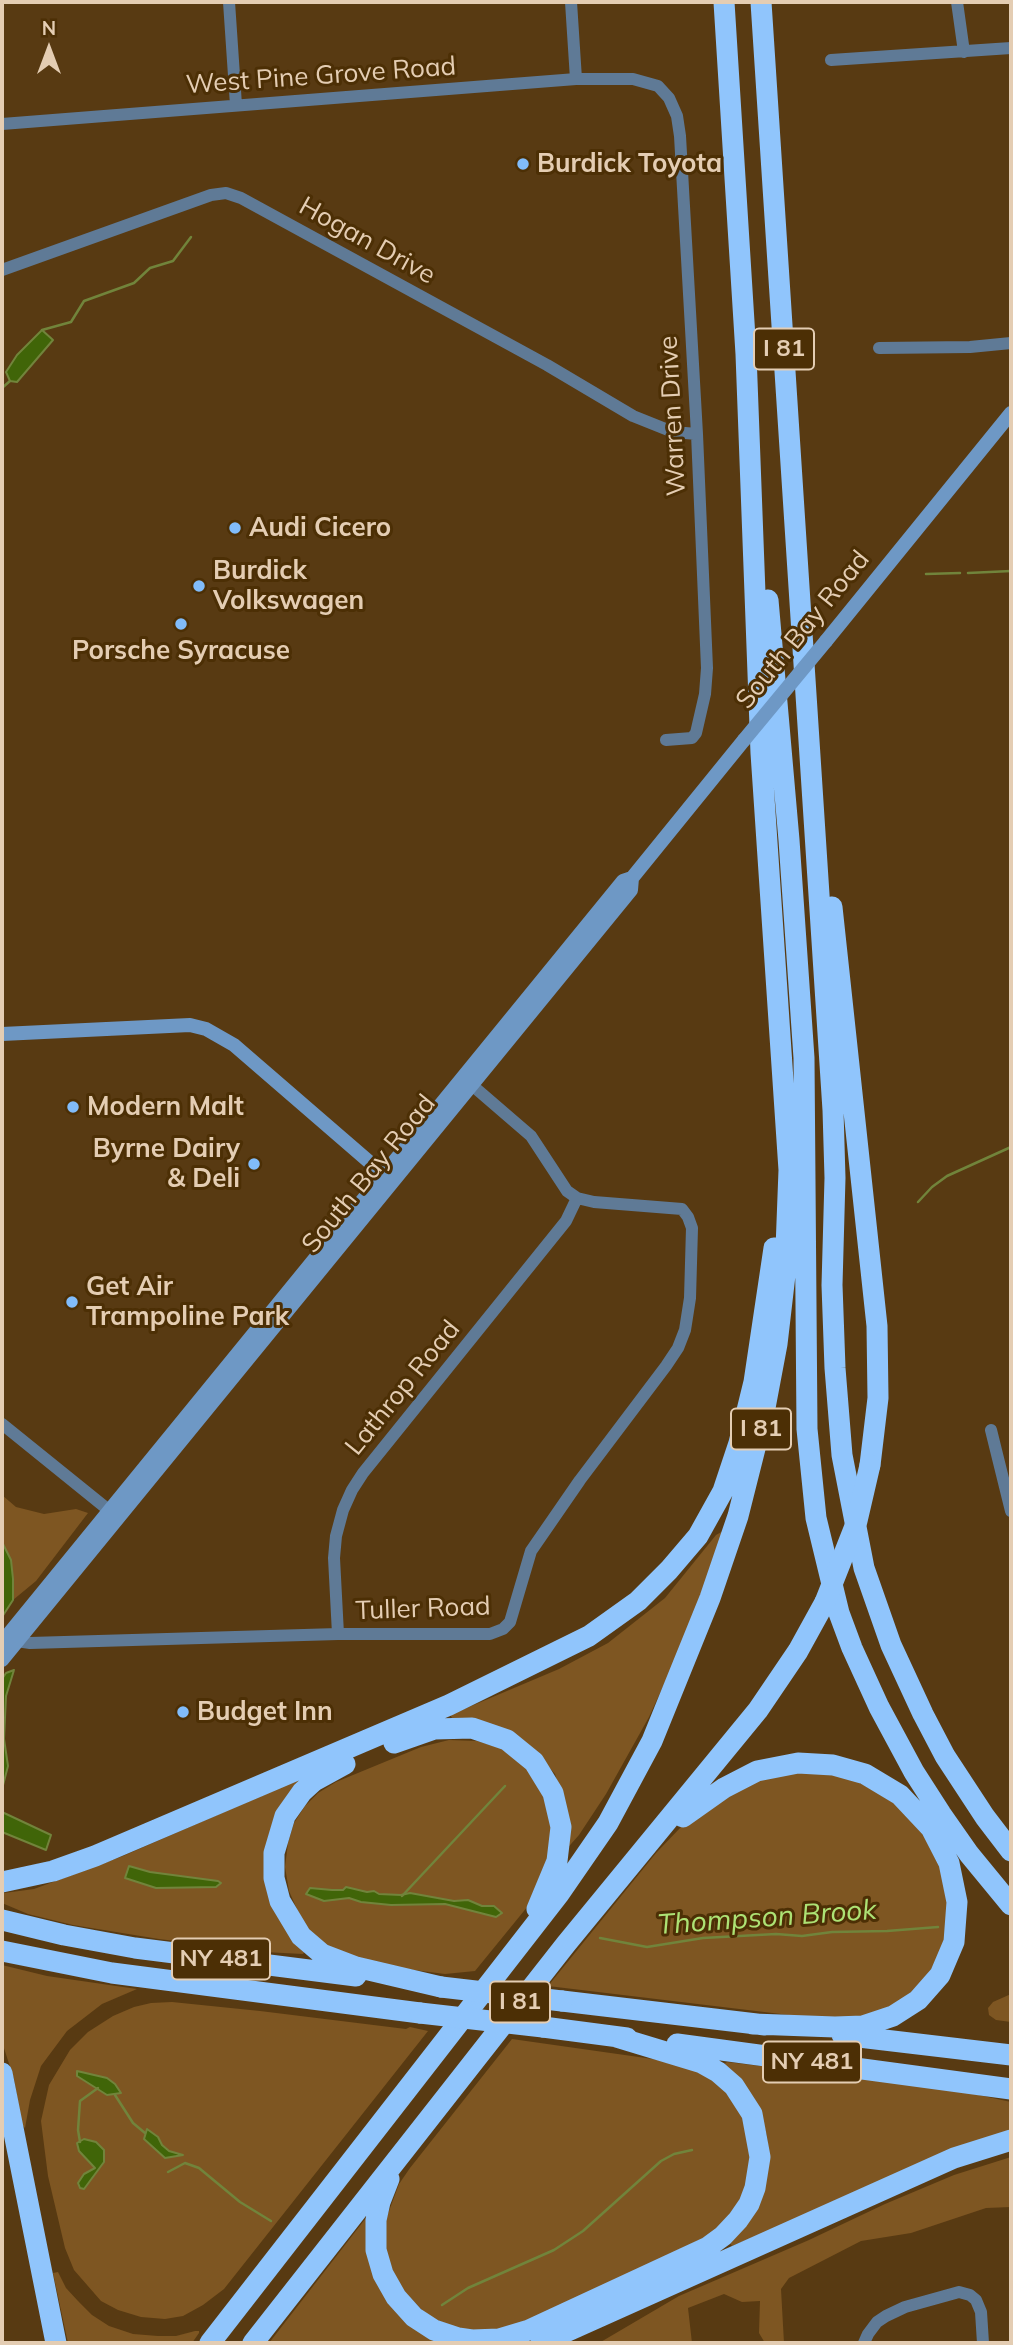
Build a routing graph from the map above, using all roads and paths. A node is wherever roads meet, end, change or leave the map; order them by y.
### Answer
1 (229, 2) edge
2 (572, 2) edge
3 (724, 2) edge
4 (761, 2) edge
5 (957, 2) edge
6 (1011, 48) edge
7 (964, 52) junction
8 (831, 60) dead end
9 (576, 79) junction
10 (643, 80) joint
11 (236, 105) junction
12 (2, 124) edge
13 (2, 270) edge
14 (1011, 343) edge
15 (879, 348) dead end
16 (746, 354) junction
17 (1011, 413) edge
18 (697, 434) junction
19 (807, 696) junction
20 (666, 740) dead end
21 (632, 878) junction
22 (2, 1034) edge
23 (473, 1086) junction
24 (788, 1135) junction
25 (388, 1178) junction
26 (577, 1198) junction
27 (2, 1424) edge
28 (991, 1430) dead end
29 (1010, 1497) edge
30 (1011, 1511) edge
31 (114, 1514) junction
32 (338, 1634) junction
33 (9, 1639) edge
34 (2, 1660) edge
35 (1011, 1851) edge
36 (634, 1861) junction
37 (2, 1881) edge
38 (1009, 1902) edge
39 (2, 1920) edge
40 (2, 1951) edge
41 (511, 1955) junction
42 (441, 1987) junction
43 (753, 2024) junction
44 (613, 2036) junction
45 (1011, 2055) edge
46 (2, 2073) edge
47 (1011, 2089) edge
48 (1011, 2140) edge
49 (409, 2144) junction
50 (56, 2343) edge
51 (210, 2343) edge
52 (253, 2343) edge
53 (541, 2343) edge
54 (864, 2343) edge
55 (983, 2343) edge

1 - 11 street
2 - 9 street
3 - 16 highway, I 81
4 - 19 highway, I 81
5 - 7 street
6 - 7 street
7 - 8 street
9 - 10 street, West Pine Grove Road
9 - 11 street, West Pine Grove Road
10 - 18 street, Warren Drive
11 - 12 street, West Pine Grove Road
13 - 18 street, Hogan Drive
14 - 15 street
16 - 24 highway, I 81
16 - 38 highway
17 - 21 street, South Bay Road, bridge
18 - 20 street, Warren Drive
19 - 35 highway
19 - 36 highway, I 81, bridge
21 - 23 street, South Bay Road
21 - 25 street, South Bay Road
22 - 25 street
23 - 25 street, South Bay Road
23 - 26 street
24 - 37 highway
24 - 41 highway, I 81
25 - 31 street, South Bay Road
26 - 32 street, Lathrop Road
26 - 32 street, Tuller Road
27 - 31 street
28 - 29 street
29 - 30 street
31 - 33 street, South Bay Road
32 - 33 street, Tuller Road
33 - 34 street, South Bay Road
36 - 43 highway
36 - 49 highway, I 81
39 - 42 highway, NY 481
40 - 44 highway, NY 481, bridge
41 - 42 highway
41 - 51 highway, I 81
42 - 43 highway, NY 481, bridge
43 - 45 highway, NY 481
44 - 47 highway, NY 481
44 - 49 highway
46 - 50 highway
48 - 53 highway
49 - 52 highway, I 81
54 - 55 street

